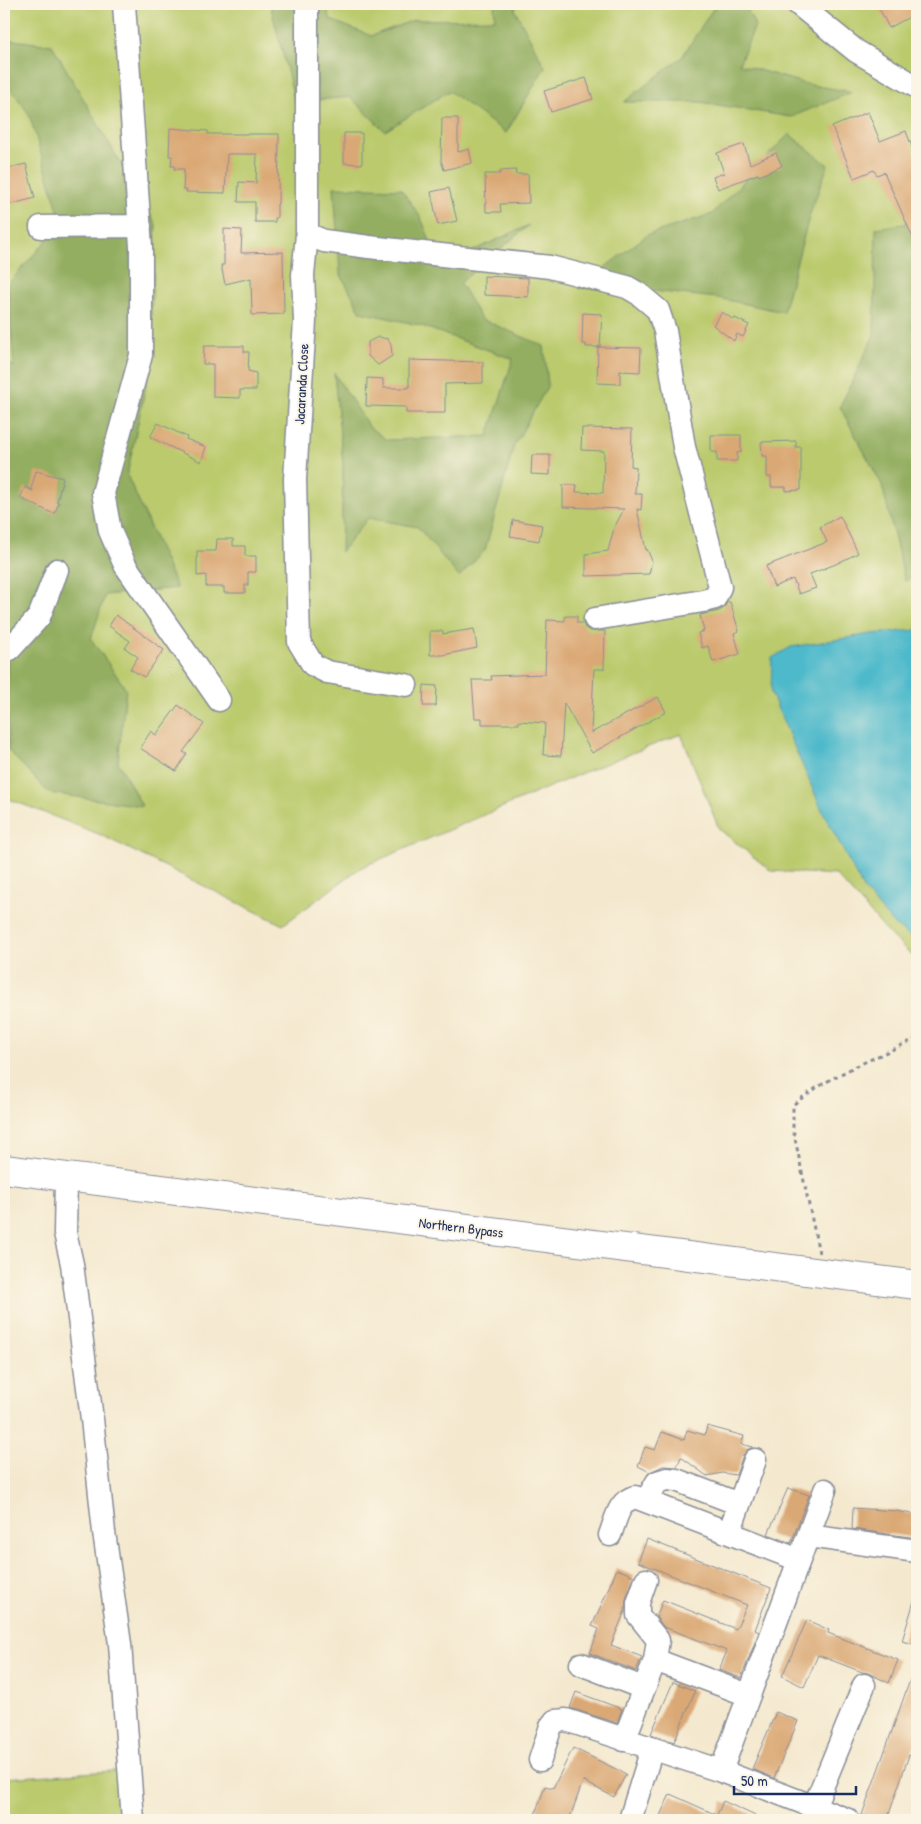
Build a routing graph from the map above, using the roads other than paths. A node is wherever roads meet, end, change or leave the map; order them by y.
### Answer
1 (124, 4) edge
2 (307, 4) edge
3 (798, 4) edge
4 (917, 87) edge
5 (41, 226) dead end
6 (140, 226) junction
7 (307, 234) junction
8 (57, 570) dead end
9 (596, 619) dead end
10 (4, 651) edge
11 (406, 685) dead end
12 (219, 700) dead end
13 (4, 1169) edge
14 (66, 1177) junction
15 (917, 1285) edge
16 (755, 1460) dead end
17 (826, 1490) dead end
18 (646, 1501) junction
19 (739, 1504) junction
20 (729, 1533) junction
21 (610, 1535) dead end
22 (808, 1536) junction
23 (917, 1551) edge
24 (800, 1560) junction
25 (646, 1580) dead end
26 (655, 1660) junction
27 (581, 1664) dead end
28 (864, 1685) dead end
29 (643, 1688) junction
30 (748, 1695) junction
31 (624, 1740) junction
32 (652, 1750) junction
33 (540, 1760) dead end
34 (721, 1771) junction
35 (814, 1807) junction
36 (133, 1820) edge
37 (630, 1820) edge
38 (848, 1820) edge

1 - 6 street
2 - 7 street, Jacaranda Close
3 - 4 street
5 - 6 street
6 - 12 street
7 - 9 street
7 - 11 street, Jacaranda Close
8 - 10 street
13 - 14 main road, Northern Bypass
14 - 15 main road, Northern Bypass
14 - 36 street
16 - 19 street
17 - 22 street
18 - 19 street
18 - 20 street
18 - 21 street
19 - 20 street
20 - 24 street
22 - 23 street
22 - 24 street
24 - 30 street
25 - 26 street
26 - 29 street
26 - 30 street
27 - 29 street
28 - 35 street
29 - 31 street
30 - 34 street
31 - 32 street
31 - 33 street
32 - 34 street
32 - 37 street
34 - 35 street
35 - 38 street

